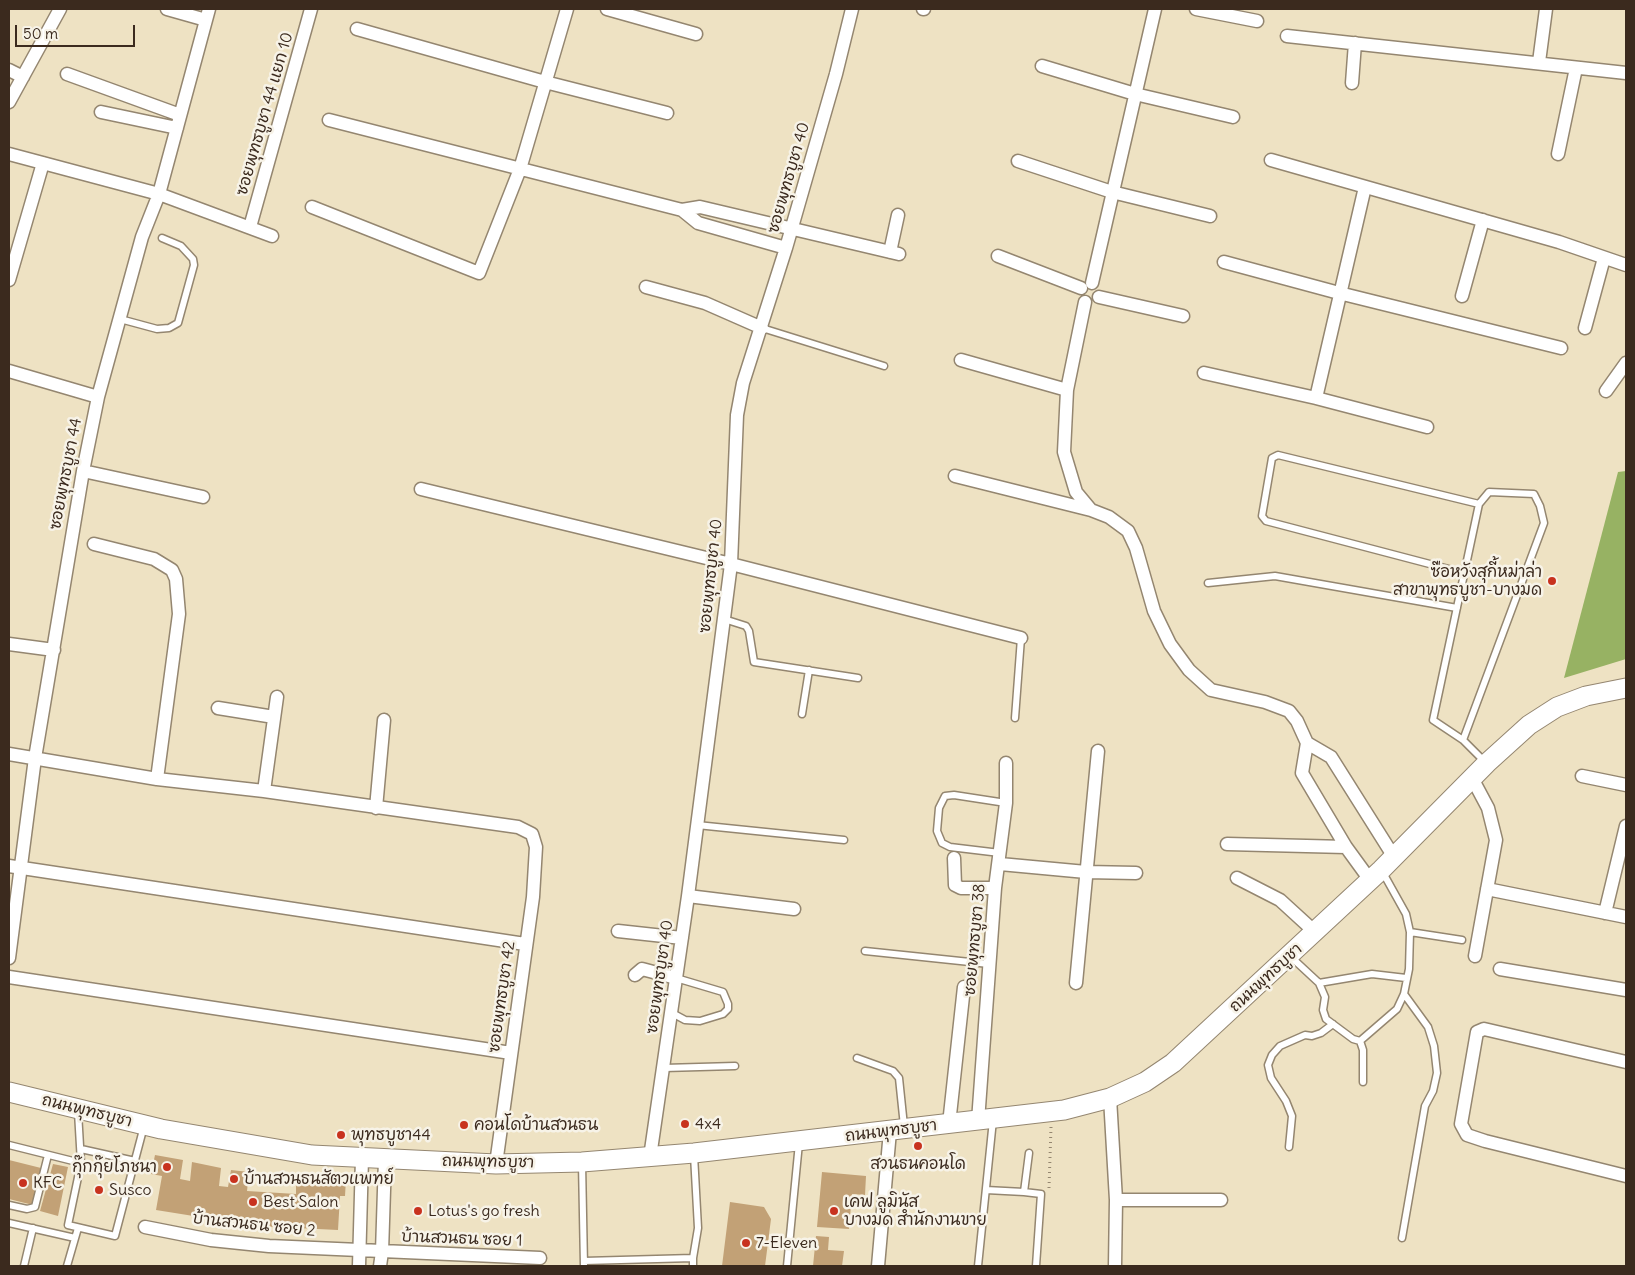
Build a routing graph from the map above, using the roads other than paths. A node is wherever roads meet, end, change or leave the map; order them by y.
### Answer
1 (60, 9) edge
2 (167, 9) edge
3 (311, 9) edge
4 (567, 9) edge
5 (607, 9) edge
6 (852, 9) edge
7 (1156, 9) edge
8 (1196, 9) edge
9 (1546, 9) edge
10 (208, 14) edge
11 (1257, 21) dead end
12 (357, 30) dead end
13 (696, 34) dead end
14 (1287, 36) dead end
15 (1355, 43) junction
16 (1540, 62) junction
17 (1042, 66) dead end
18 (1576, 68) junction
19 (9, 70) edge
20 (1626, 73) edge
21 (67, 74) dead end
22 (23, 77) junction
23 (545, 82) junction
24 (1352, 82) dead end
25 (1135, 94) junction
26 (9, 102) edge
27 (101, 112) dead end
28 (667, 114) dead end
29 (180, 115) junction
30 (1233, 117) dead end
31 (329, 120) dead end
32 (177, 128) junction
33 (9, 154) edge
34 (1558, 154) dead end
35 (1271, 160) dead end
36 (1018, 161) dead end
37 (43, 163) junction
38 (520, 169) junction
39 (1365, 187) junction
40 (1112, 192) junction
41 (159, 194) junction
42 (312, 207) dead end
43 (682, 210) junction
44 (898, 215) dead end
45 (1210, 216) dead end
46 (1483, 220) junction
47 (250, 227) junction
48 (790, 229) junction
49 (272, 236) dead end
50 (162, 238) dead end
51 (786, 248) junction
52 (998, 256) dead end
53 (1604, 258) junction
54 (1224, 262) dead end
55 (1626, 265) edge
56 (9, 280) edge
57 (1086, 285) junction
58 (646, 287) dead end
59 (1339, 293) junction
60 (1462, 296) dead end
61 (1099, 297) junction
62 (1085, 302) junction
63 (1183, 316) dead end
64 (120, 319) junction
65 (762, 328) junction
66 (1585, 328) dead end
67 (1560, 348) dead end
68 (961, 360) dead end
69 (1626, 363) edge
70 (884, 366) dead end
71 (9, 371) edge
72 (1204, 373) dead end
73 (1067, 390) junction
74 (1606, 391) dead end
75 (98, 397) junction
76 (1316, 398) junction
77 (1427, 427) dead end
78 (83, 471) junction
79 (955, 476) dead end
80 (421, 489) dead end
81 (203, 497) dead end
82 (1479, 504) junction
83 (1091, 510) junction
84 (94, 544) dead end
85 (731, 564) junction
86 (1464, 573) junction
87 (1208, 583) dead end
88 (1457, 608) junction
89 (724, 619) junction
90 (1021, 638) joint
91 (9, 644) edge
92 (54, 650) junction
93 (809, 670) junction
94 (858, 678) dead end
95 (1626, 688) edge
96 (277, 696) dead end
97 (218, 708) dead end
98 (802, 714) dead end
99 (274, 717) junction
100 (1015, 718) dead end
101 (384, 720) dead end
102 (1463, 740) junction
103 (1307, 743) junction
104 (1098, 751) dead end
105 (9, 754) edge
106 (35, 758) junction
107 (1006, 763) dead end
108 (1487, 763) junction
109 (1582, 776) dead end
110 (1472, 778) junction
111 (157, 779) junction
112 (1626, 785) edge
113 (264, 791) junction
114 (1006, 803) junction
115 (376, 808) junction
116 (697, 825) junction
117 (1626, 826) edge
118 (844, 840) dead end
119 (1228, 844) dead end
120 (1346, 847) junction
121 (954, 858) dead end
122 (1000, 859) junction
123 (14, 866) edge
124 (1382, 869) junction
125 (1086, 872) junction
126 (1136, 873) dead end
127 (1237, 878) dead end
128 (995, 888) junction
129 (1487, 889) junction
130 (688, 896) junction
131 (794, 909) dead end
132 (1605, 913) junction
133 (1626, 917) edge
134 (618, 931) dead end
135 (1315, 932) junction
136 (1410, 932) junction
137 (682, 938) junction
138 (1462, 940) dead end
139 (525, 944) junction
140 (865, 951) dead end
141 (1290, 956) junction
142 (1475, 956) dead end
143 (9, 958) edge
144 (989, 964) junction
145 (1500, 969) dead end
146 (635, 975) dead end
147 (9, 977) edge
148 (676, 978) junction
149 (1406, 978) junction
150 (1320, 983) junction
151 (1076, 984) dead end
152 (964, 987) dead end
153 (1626, 990) edge
154 (1404, 994) junction
155 (672, 1013) junction
156 (1333, 1024) junction
157 (1360, 1042) junction
158 (511, 1053) junction
159 (857, 1058) dead end
160 (1626, 1062) edge
161 (735, 1066) dead end
162 (664, 1068) junction
163 (1363, 1082) dead end
164 (9, 1092) edge
165 (1110, 1098) junction
166 (78, 1109) junction
167 (985, 1120) junction
168 (949, 1124) junction
169 (144, 1125) junction
170 (897, 1131) junction
171 (799, 1142) junction
172 (9, 1145) edge
173 (1290, 1147) dead end
174 (81, 1149) junction
175 (694, 1153) junction
176 (1028, 1153) dead end
177 (48, 1155) junction
178 (650, 1157) junction
179 (362, 1158) junction
180 (386, 1159) junction
181 (135, 1161) junction
182 (582, 1162) junction
183 (82, 1163) junction
184 (496, 1164) junction
185 (1626, 1176) edge
186 (986, 1190) junction
187 (1024, 1192) junction
188 (1116, 1200) junction
189 (1221, 1200) dead end
190 (9, 1205) edge
191 (9, 1223) edge
192 (145, 1227) dead end
193 (33, 1228) junction
194 (78, 1228) junction
195 (75, 1238) junction
196 (1402, 1238) dead end
197 (359, 1251) junction
198 (382, 1252) junction
199 (540, 1258) dead end
200 (694, 1258) junction
201 (584, 1264) edge
202 (24, 1266) edge
203 (67, 1266) edge
204 (359, 1266) edge
205 (380, 1266) edge
206 (693, 1266) edge
207 (787, 1266) edge
208 (878, 1266) edge
209 (978, 1266) edge
210 (1036, 1266) edge
211 (1115, 1266) edge

1 - 22 street
2 - 10 street
3 - 47 street, ซอยพุทธบูชา 44 แยก 10
4 - 23 street
5 - 13 street
6 - 48 street, ซอยพุทธบูชา 40
7 - 25 street
8 - 11 street
9 - 16 street
10 - 29 street, ซอยพุทธบูชา 44
12 - 23 street
14 - 15 street
15 - 16 street
15 - 24 street
16 - 18 street
17 - 25 street
18 - 20 street
18 - 34 street
19 - 22 street
21 - 29 street
22 - 26 street
23 - 28 street
23 - 38 street
25 - 30 street
25 - 40 street
27 - 32 street
29 - 32 street, ซอยพุทธบูชา 44
31 - 38 street
32 - 41 street, ซอยพุทธบูชา 44
33 - 37 street
35 - 39 street
36 - 40 street
37 - 41 street
37 - 56 street
38 - 42 street
38 - 43 street
39 - 46 street
39 - 59 street
40 - 45 street
40 - 57 street
41 - 47 street
41 - 64 street, ซอยพุทธบูชา 44
43 - 48 street
43 - 51 street
44 - 48 street
46 - 53 street
46 - 60 street
47 - 49 street
48 - 51 street, ซอยพุทธบูชา 40
50 - 64 lane
51 - 65 street, ซอยพุทธบูชา 40
52 - 57 street
53 - 55 street
53 - 66 street
54 - 59 street
57 - 61 street
57 - 62 street
58 - 65 street
59 - 67 street
59 - 76 street
61 - 62 street
61 - 63 street
62 - 73 street
64 - 75 street, ซอยพุทธบูชา 44
65 - 70 lane
65 - 85 street, ซอยพุทธบูชา 40
68 - 73 street
69 - 74 street
71 - 75 street
72 - 76 street
73 - 83 street
75 - 78 street, ซอยพุทธบูชา 44
76 - 77 street
78 - 81 street
78 - 92 street, ซอยพุทธบูชา 44
79 - 83 street
80 - 85 street
82 - 86 lane
82 - 86 lane
82 - 102 lane
83 - 103 street
84 - 111 street
85 - 89 street, ซอยพุทธบูชา 40
85 - 90 street
86 - 88 lane
87 - 88 lane
88 - 102 lane
89 - 93 lane
89 - 116 street, ซอยพุทธบูชา 40
90 - 100 lane
91 - 92 street
92 - 106 street, ซอยพุทธบูชา 44
93 - 94 lane
93 - 98 lane
95 - 108 main road, ถนนพุทธบูชา
96 - 99 street
97 - 99 street
99 - 113 street
101 - 115 street
102 - 108 lane
103 - 120 street
103 - 124 street
104 - 125 street
105 - 106 street
106 - 111 street
106 - 123 street, ซอยพุทธบูชา 44
107 - 114 street, ซอยพุทธบูชา 38
108 - 110 main road, ถนนพุทธบูชา
109 - 112 street
110 - 124 main road, ถนนพุทธบูชา
110 - 129 street
111 - 113 street
113 - 115 street
114 - 122 street, ซอยพุทธบูชา 38
114 - 122 lane
115 - 139 street, ซอยพุทธบูชา 42
116 - 118 lane
116 - 130 street, ซอยพุทธบูชา 40
117 - 132 street
119 - 120 street
120 - 124 street
121 - 128 street
122 - 125 street
122 - 128 street, ซอยพุทธบูชา 38
123 - 139 street
123 - 143 street, ซอยพุทธบูชา 44
124 - 135 main road, ถนนพุทธบูชา
124 - 136 lane
125 - 126 street
125 - 151 street
127 - 135 street
128 - 144 street, ซอยพุทธบูชา 38
129 - 132 street
129 - 142 street
130 - 131 street
130 - 137 street, ซอยพุทธบูชา 40
132 - 133 street
134 - 137 street
135 - 141 main road, ถนนพุทธบูชา
136 - 138 lane
136 - 149 lane
137 - 148 street, ซอยพุทธบูชา 40
139 - 158 street, ซอยพุทธบูชา 42
140 - 144 lane
141 - 150 lane
141 - 165 main road, ถนนพุทธบูชา
144 - 167 street, ซอยพุทธบูชา 38
145 - 153 street
146 - 148 street
147 - 158 street
148 - 155 street, ซอยพุทธบูชา 40
148 - 155 lane
149 - 150 lane
149 - 154 lane
150 - 156 lane
152 - 168 street
154 - 157 lane
154 - 196 lane
155 - 162 street, ซอยพุทธบูชา 40
156 - 157 lane
156 - 173 lane
157 - 163 lane
158 - 184 street, ซอยพุทธบูชา 42
159 - 170 lane
160 - 185 street
161 - 162 lane
162 - 178 street, ซอยพุทธบูชา 40
164 - 166 main road, ถนนพุทธบูชา
165 - 167 main road, ถนนพุทธบูชา
165 - 188 street
166 - 169 main road, ถนนพุทธบูชา
166 - 174 lane
167 - 168 main road, ถนนพุทธบูชา
167 - 186 lane
168 - 170 main road, ถนนพุทธบูชา
169 - 179 main road, ถนนพุทธบูชา
169 - 181 lane
170 - 171 main road, ถนนพุทธบูชา
170 - 208 street
171 - 175 main road, ถนนพุทธบูชา
171 - 207 lane
172 - 177 lane
174 - 181 lane
174 - 183 lane
175 - 178 main road, ถนนพุทธบูชา
175 - 200 lane
176 - 187 lane
177 - 183 lane
177 - 190 lane
178 - 182 main road, ถนนพุทธบูชา
179 - 180 main road, ถนนพุทธบูชา
179 - 197 street
180 - 184 main road, ถนนพุทธบูชา
180 - 198 street
181 - 194 lane
182 - 184 main road, ถนนพุทธบูชา
182 - 201 lane
183 - 194 lane
186 - 187 lane
186 - 209 lane
187 - 210 lane
188 - 189 street
188 - 211 street
191 - 193 lane
192 - 197 street, บ้านสวนธน ซอย 2
193 - 195 lane
193 - 202 lane
194 - 195 lane
195 - 203 lane
197 - 198 street, บ้านสวนธน ซอย 2
197 - 204 street
198 - 199 street, บ้านสวนธน ซอย 1
198 - 205 street
200 - 201 lane
200 - 206 lane

